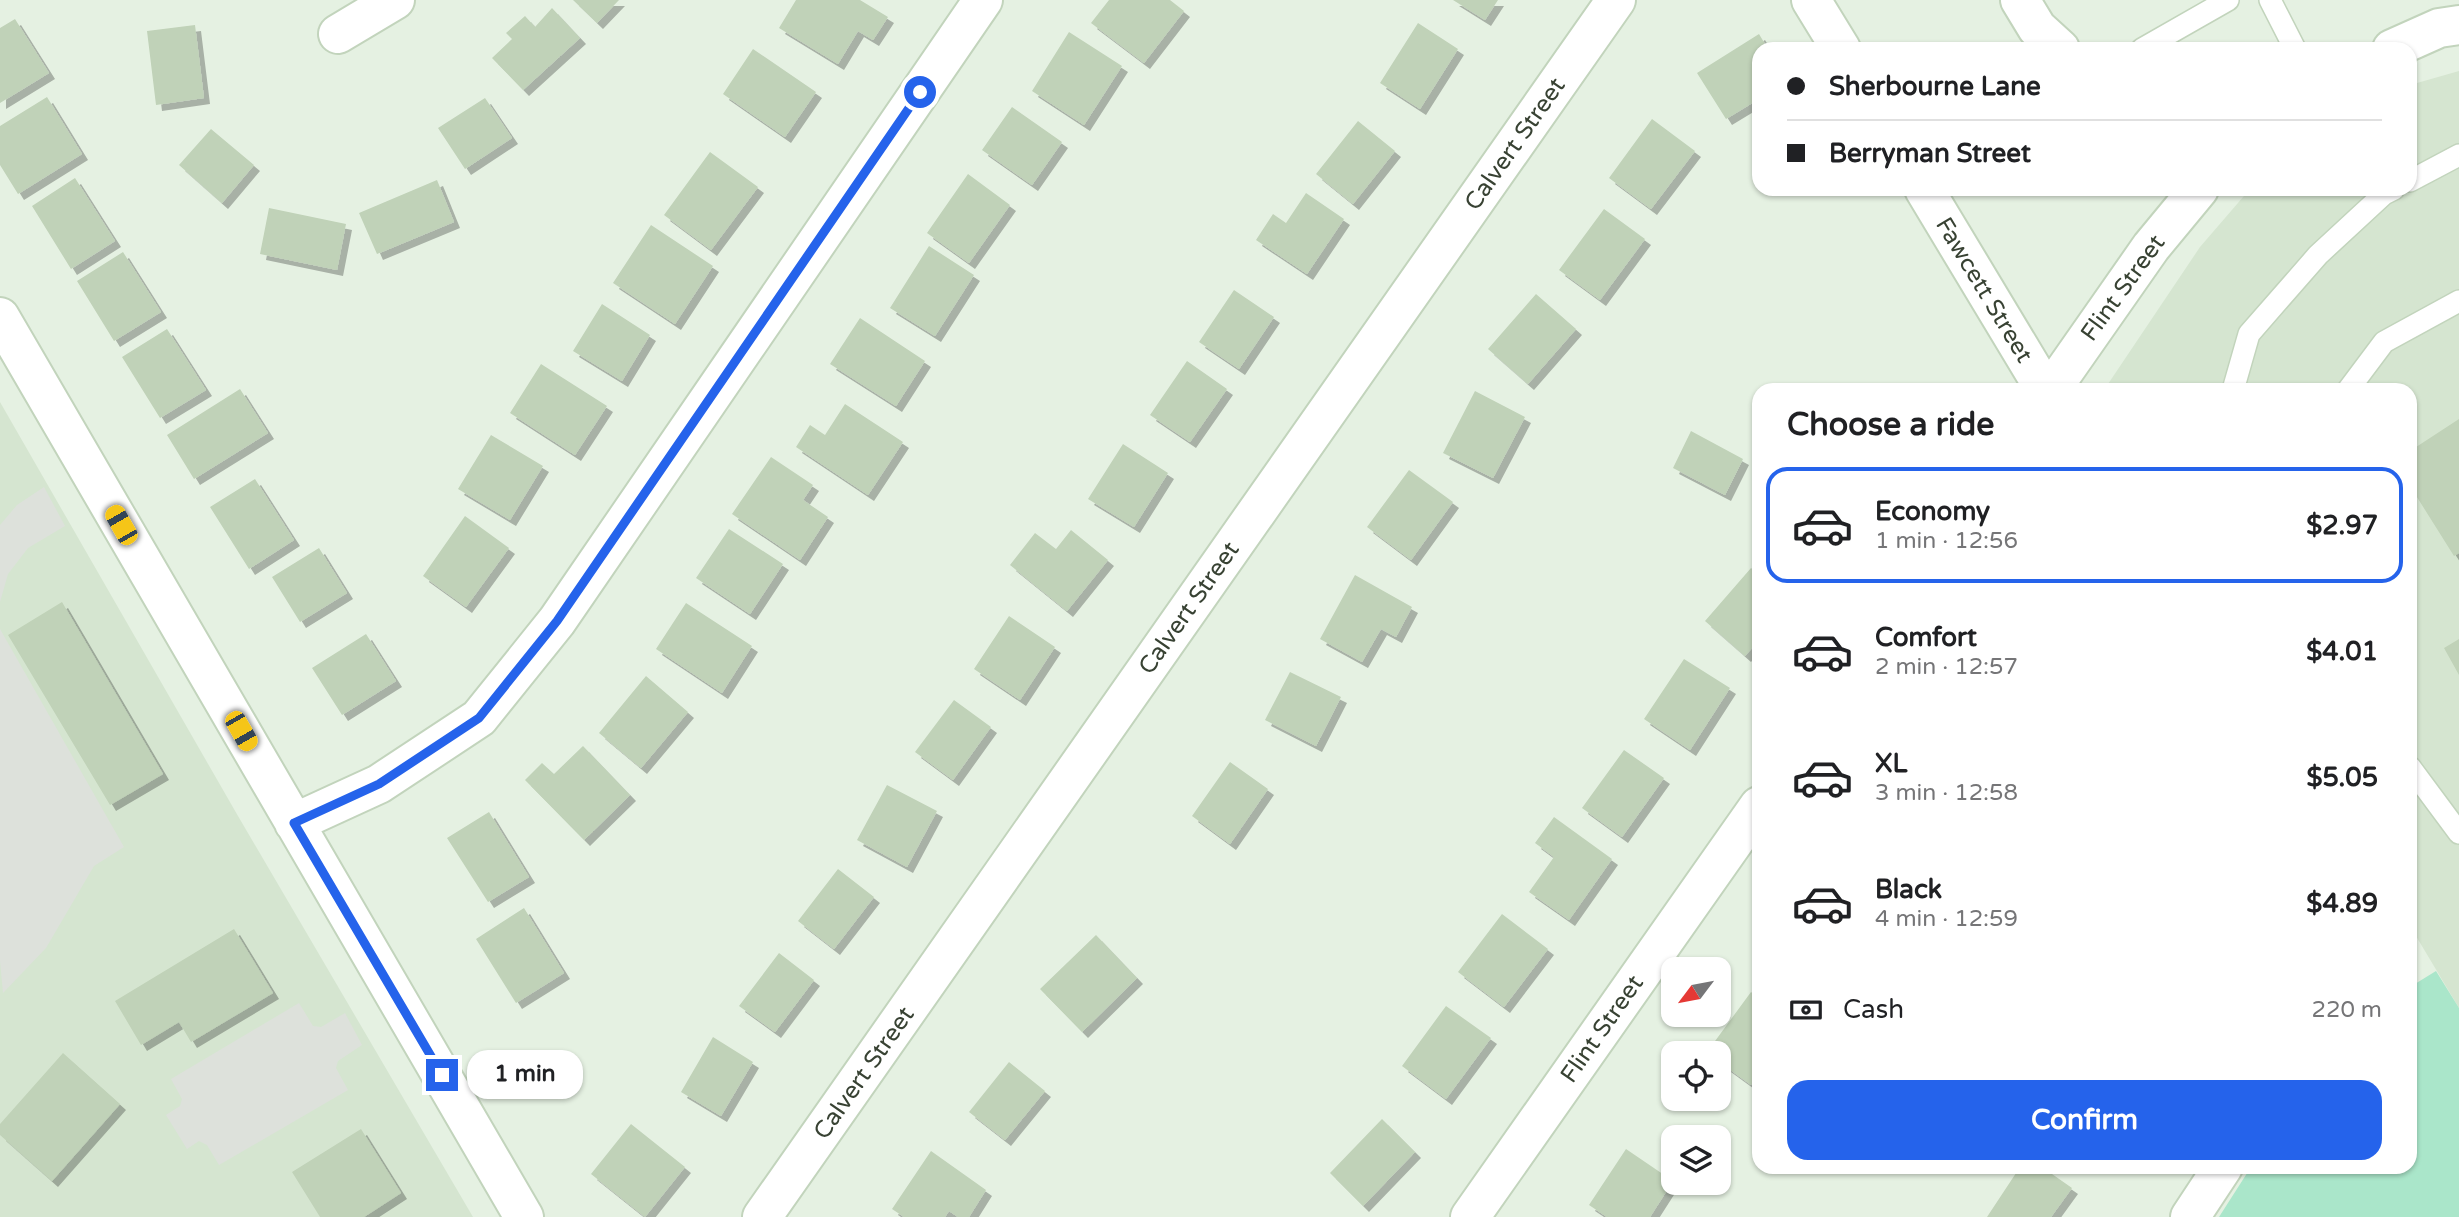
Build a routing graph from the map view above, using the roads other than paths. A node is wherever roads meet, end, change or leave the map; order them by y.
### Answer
1 (395, 0) edge
2 (983, 0) edge
3 (1616, 0) edge
4 (1811, 0) edge
5 (2020, 0) edge
6 (2228, 0) edge
7 (2270, 0) edge
8 (2459, 25) edge
9 (338, 34) dead end
10 (1837, 42) edge
11 (2052, 42) edge
12 (2153, 42) edge
13 (2291, 42) edge
14 (2408, 42) edge
15 (2459, 155) edge
16 (2417, 177) edge
17 (1928, 196) edge
18 (2193, 196) edge
19 (2382, 196) edge
20 (2459, 301) edge
21 (0, 317) edge
22 (2041, 383) edge
23 (2056, 383) edge
24 (2235, 383) edge
25 (2353, 383) edge
26 (2417, 776) edge
27 (1752, 816) edge
28 (294, 823) junction
29 (2459, 833) edge
30 (2218, 1174) edge
31 (524, 1217) edge
32 (762, 1217) edge
33 (1470, 1217) edge
34 (2190, 1217) edge

1 - 9 street
2 - 28 street
3 - 32 street, Calvert Street
4 - 10 street
5 - 11 street
6 - 12 lane
7 - 13 lane
8 - 14 street
15 - 16 lane
17 - 22 street, Fawcett Street
18 - 23 street, Flint Street
19 - 24 lane
20 - 25 lane
21 - 28 street
26 - 29 lane
27 - 33 street, Flint Street
28 - 31 street
30 - 34 street

